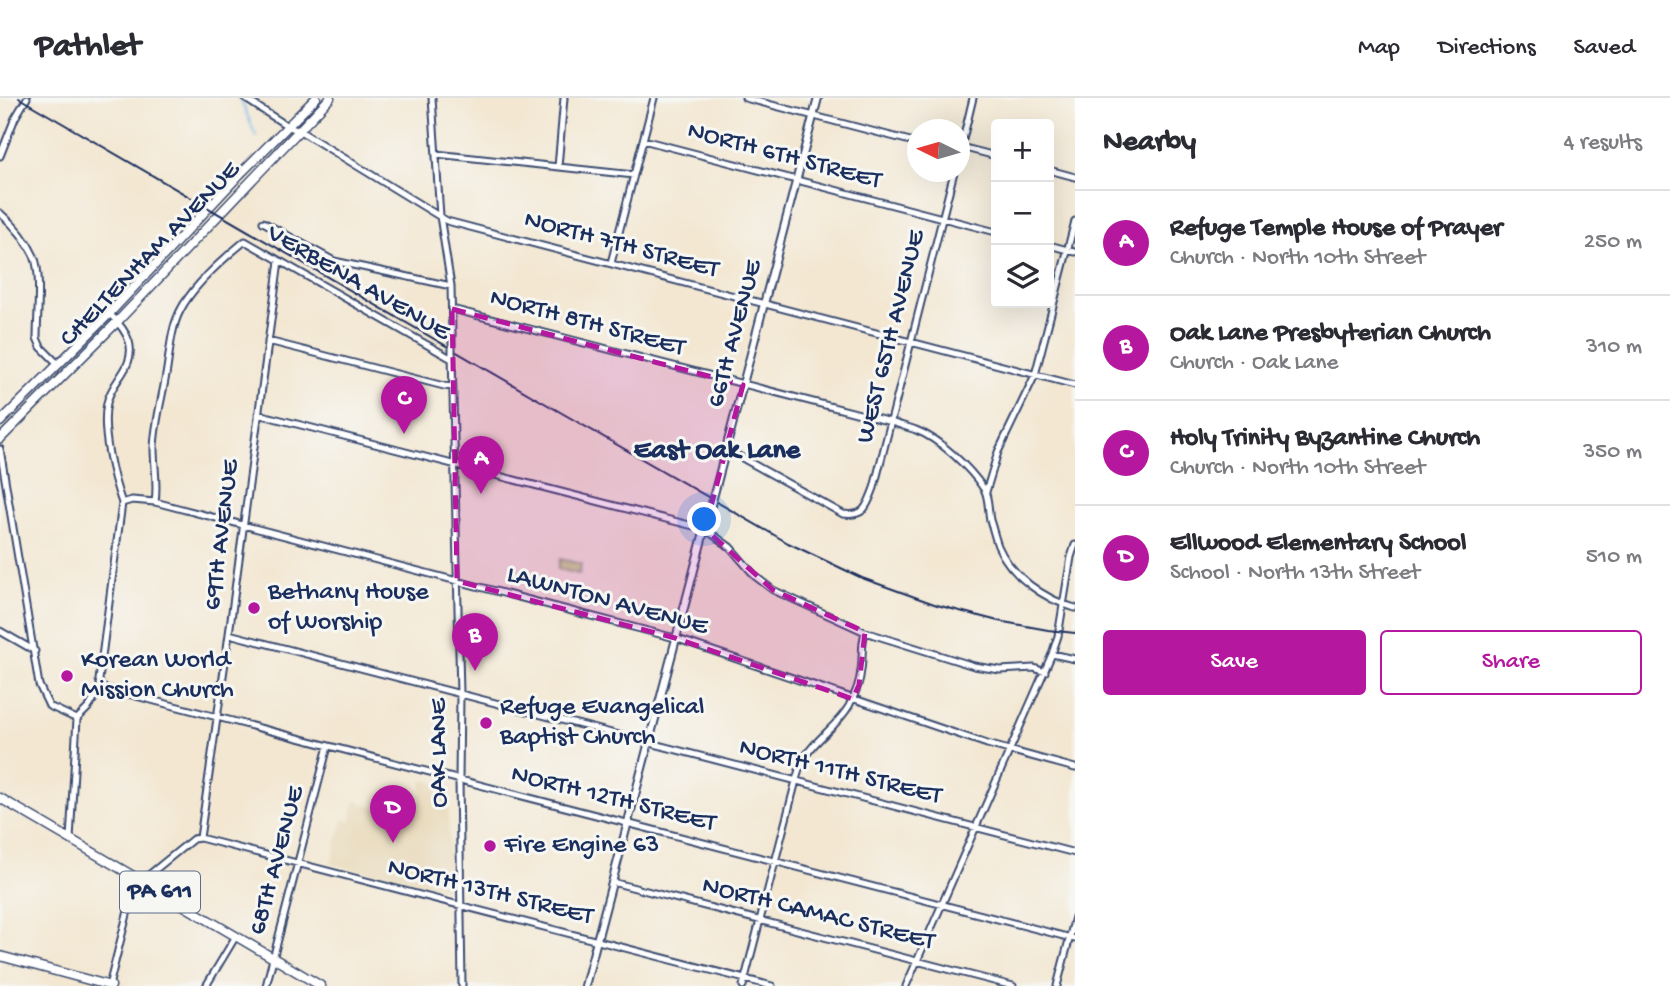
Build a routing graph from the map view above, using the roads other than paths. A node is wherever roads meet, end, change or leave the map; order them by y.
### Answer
1 (27, 98) edge
2 (244, 98) edge
3 (316, 98) edge
4 (330, 98) edge
5 (432, 98) edge
6 (564, 98) edge
7 (654, 98) edge
8 (745, 98) edge
9 (818, 98) edge
10 (973, 98) edge
11 (813, 115) junction
12 (968, 119) edge
13 (289, 127) junction
14 (300, 131) junction
15 (643, 140) junction
16 (907, 140) edge
17 (970, 152) edge
18 (436, 154) junction
19 (991, 155) edge
20 (0, 156) edge
21 (558, 167) junction
22 (1054, 171) edge
23 (634, 175) junction
24 (1075, 177) edge
25 (796, 180) junction
26 (951, 182) edge
27 (0, 213) edge
28 (440, 216) junction
29 (942, 218) junction
30 (263, 222) dead end
31 (1075, 222) edge
32 (991, 231) edge
33 (1054, 246) edge
34 (1068, 250) junction
35 (1075, 252) edge
36 (279, 261) junction
37 (611, 263) junction
38 (451, 286) junction
39 (764, 304) junction
40 (452, 309) junction
41 (109, 313) junction
42 (117, 321) junction
43 (268, 341) junction
44 (911, 342) junction
45 (452, 356) junction
46 (58, 364) junction
47 (1035, 375) junction
48 (743, 385) junction
49 (1075, 385) edge
50 (453, 387) junction
51 (258, 414) junction
52 (0, 422) edge
53 (891, 422) junction
54 (0, 439) edge
55 (0, 449) edge
56 (726, 449) junction
57 (454, 465) junction
58 (986, 492) junction
59 (155, 502) junction
60 (122, 503) junction
61 (244, 525) junction
62 (705, 529) junction
63 (1075, 545) edge
64 (457, 581) junction
65 (1062, 604) junction
66 (1075, 608) edge
67 (0, 631) edge
68 (865, 632) junction
69 (229, 634) junction
70 (676, 638) junction
71 (34, 651) junction
72 (1052, 654) junction
73 (1075, 659) edge
74 (1045, 672) junction
75 (100, 687) junction
76 (460, 694) junction
77 (853, 699) junction
78 (217, 718) junction
79 (77, 719) junction
80 (649, 743) junction
81 (328, 746) junction
82 (1010, 751) junction
83 (1075, 768) edge
84 (459, 780) junction
85 (796, 781) junction
86 (1, 801) edge
87 (629, 823) junction
88 (977, 827) junction
89 (200, 838) junction
90 (70, 839) junction
91 (1075, 853) edge
92 (776, 862) junction
93 (298, 864) junction
94 (141, 881) junction
95 (612, 882) junction
96 (461, 905) junction
97 (942, 905) junction
98 (1075, 917) edge
99 (761, 921) junction
100 (236, 936) junction
101 (1072, 938) edge
102 (598, 940) junction
103 (0, 957) edge
104 (273, 958) junction
105 (917, 961) junction
106 (744, 983) edge
107 (110, 986) edge
108 (206, 986) edge
109 (266, 986) edge
110 (321, 986) edge
111 (462, 986) edge
112 (585, 986) edge
113 (772, 986) edge
114 (906, 986) edge
115 (1013, 986) edge
116 (1057, 986) edge

1 - 20 street
2 - 13 street, NORTH 7TH STREET
3 - 13 main road, CHELTENHAM AVENUE
4 - 14 main road, CHELTENHAM AVENUE
5 - 18 street
6 - 21 street
7 - 15 street
8 - 11 street
9 - 11 street, 66TH AVENUE
10 - 12 street
11 - 16 street
11 - 25 street, 66TH AVENUE
13 - 14 street, NORTH 7TH STREET
13 - 41 main road, CHELTENHAM AVENUE
14 - 28 street, NORTH 7TH STREET
14 - 42 main road, CHELTENHAM AVENUE
15 - 23 street
15 - 25 street, NORTH 6TH STREET
17 - 19 street
18 - 21 street
18 - 28 street
21 - 23 street
22 - 24 street
23 - 37 street
25 - 29 street, NORTH 6TH STREET
25 - 39 street, 66TH AVENUE
26 - 29 street, WEST 65TH AVENUE
27 - 46 street
28 - 37 street, NORTH 7TH STREET
28 - 38 street
29 - 32 street, NORTH 6TH STREET
29 - 44 street, WEST 65TH AVENUE
30 - 38 street
31 - 34 street
33 - 34 street
34 - 35 street
34 - 47 street
36 - 43 street, 69TH AVENUE
36 - 45 street, VERBENA AVENUE
36 - 59 street, VERBENA AVENUE
37 - 39 street, NORTH 7TH STREET
38 - 40 street
39 - 44 street, NORTH 7TH STREET
39 - 48 street, 66TH AVENUE
40 - 45 street, OAK LANE, bridge
40 - 48 street, NORTH 8TH STREET
41 - 42 street
41 - 46 main road, CHELTENHAM AVENUE
42 - 54 main road, CHELTENHAM AVENUE
42 - 60 street
43 - 50 street
43 - 51 street, 69TH AVENUE
44 - 47 street, NORTH 7TH STREET
44 - 53 street, WEST 65TH AVENUE
45 - 50 street, OAK LANE
46 - 52 main road, CHELTENHAM AVENUE
47 - 49 street, NORTH 7TH STREET
47 - 58 street
48 - 53 street, NORTH 8TH STREET
48 - 56 street, 66TH AVENUE
50 - 57 street, OAK LANE
51 - 57 street
51 - 61 street, 69TH AVENUE
53 - 56 street, WEST 65TH AVENUE
53 - 58 street, NORTH 8TH STREET
55 - 71 street
56 - 62 street, 66TH AVENUE, bridge
57 - 62 street
57 - 64 street, OAK LANE
58 - 65 street, NORTH 8TH STREET
59 - 60 street, LAWNTON AVENUE
59 - 61 street, LAWNTON AVENUE
60 - 75 street
61 - 64 street, LAWNTON AVENUE
61 - 69 street, 69TH AVENUE
62 - 68 street
62 - 70 street, 66TH AVENUE
63 - 65 street
64 - 70 street, LAWNTON AVENUE
64 - 76 street, OAK LANE
65 - 66 street, NORTH 8TH STREET
65 - 72 street
67 - 71 street
68 - 74 street
68 - 77 street
69 - 76 street, NORTH 11TH STREET
69 - 78 street, 69TH AVENUE
70 - 77 street, LAWNTON AVENUE
70 - 80 street, 66TH AVENUE
71 - 79 street
72 - 73 street
72 - 74 street
74 - 82 street
75 - 78 street, NORTH 12TH STREET
75 - 79 street
76 - 80 street, NORTH 11TH STREET
76 - 84 street, OAK LANE
77 - 82 street, LAWNTON AVENUE
77 - 85 street
78 - 81 street, NORTH 12TH STREET
78 - 89 street, 69TH AVENUE
79 - 90 street
80 - 85 street, NORTH 11TH STREET
80 - 87 street, 66TH AVENUE
81 - 84 street, NORTH 12TH STREET
81 - 93 street, 68TH AVENUE
82 - 83 street, LAWNTON AVENUE
82 - 88 street
84 - 87 street, NORTH 12TH STREET
84 - 96 street, OAK LANE
85 - 88 street, NORTH 11TH STREET
85 - 92 street
86 - 90 main road, PA 611
87 - 92 street, NORTH 12TH STREET
87 - 95 street, 66TH AVENUE
88 - 91 street, NORTH 11TH STREET
88 - 97 street
89 - 93 street, NORTH 13TH STREET
89 - 94 street
90 - 94 main road, PA 611
92 - 97 street, NORTH 12TH STREET
92 - 99 street
93 - 96 street, NORTH 13TH STREET
93 - 104 street, 68TH AVENUE
94 - 100 main road, PA 611
94 - 107 street
95 - 99 street, NORTH CAMAC STREET
95 - 102 street, 66TH AVENUE
96 - 102 street, NORTH 13TH STREET
96 - 111 street, OAK LANE
97 - 101 street, NORTH 12TH STREET
97 - 105 street
98 - 101 street
99 - 105 street, NORTH CAMAC STREET
99 - 106 street
100 - 104 main road, PA 611
100 - 108 street
101 - 116 street
102 - 106 street, NORTH 13TH STREET
102 - 112 street, 66TH AVENUE
103 - 107 main road
104 - 109 street, 68TH AVENUE
104 - 110 main road, PA 611
105 - 114 street
105 - 115 street, NORTH CAMAC STREET
106 - 113 street, NORTH 13TH STREET

